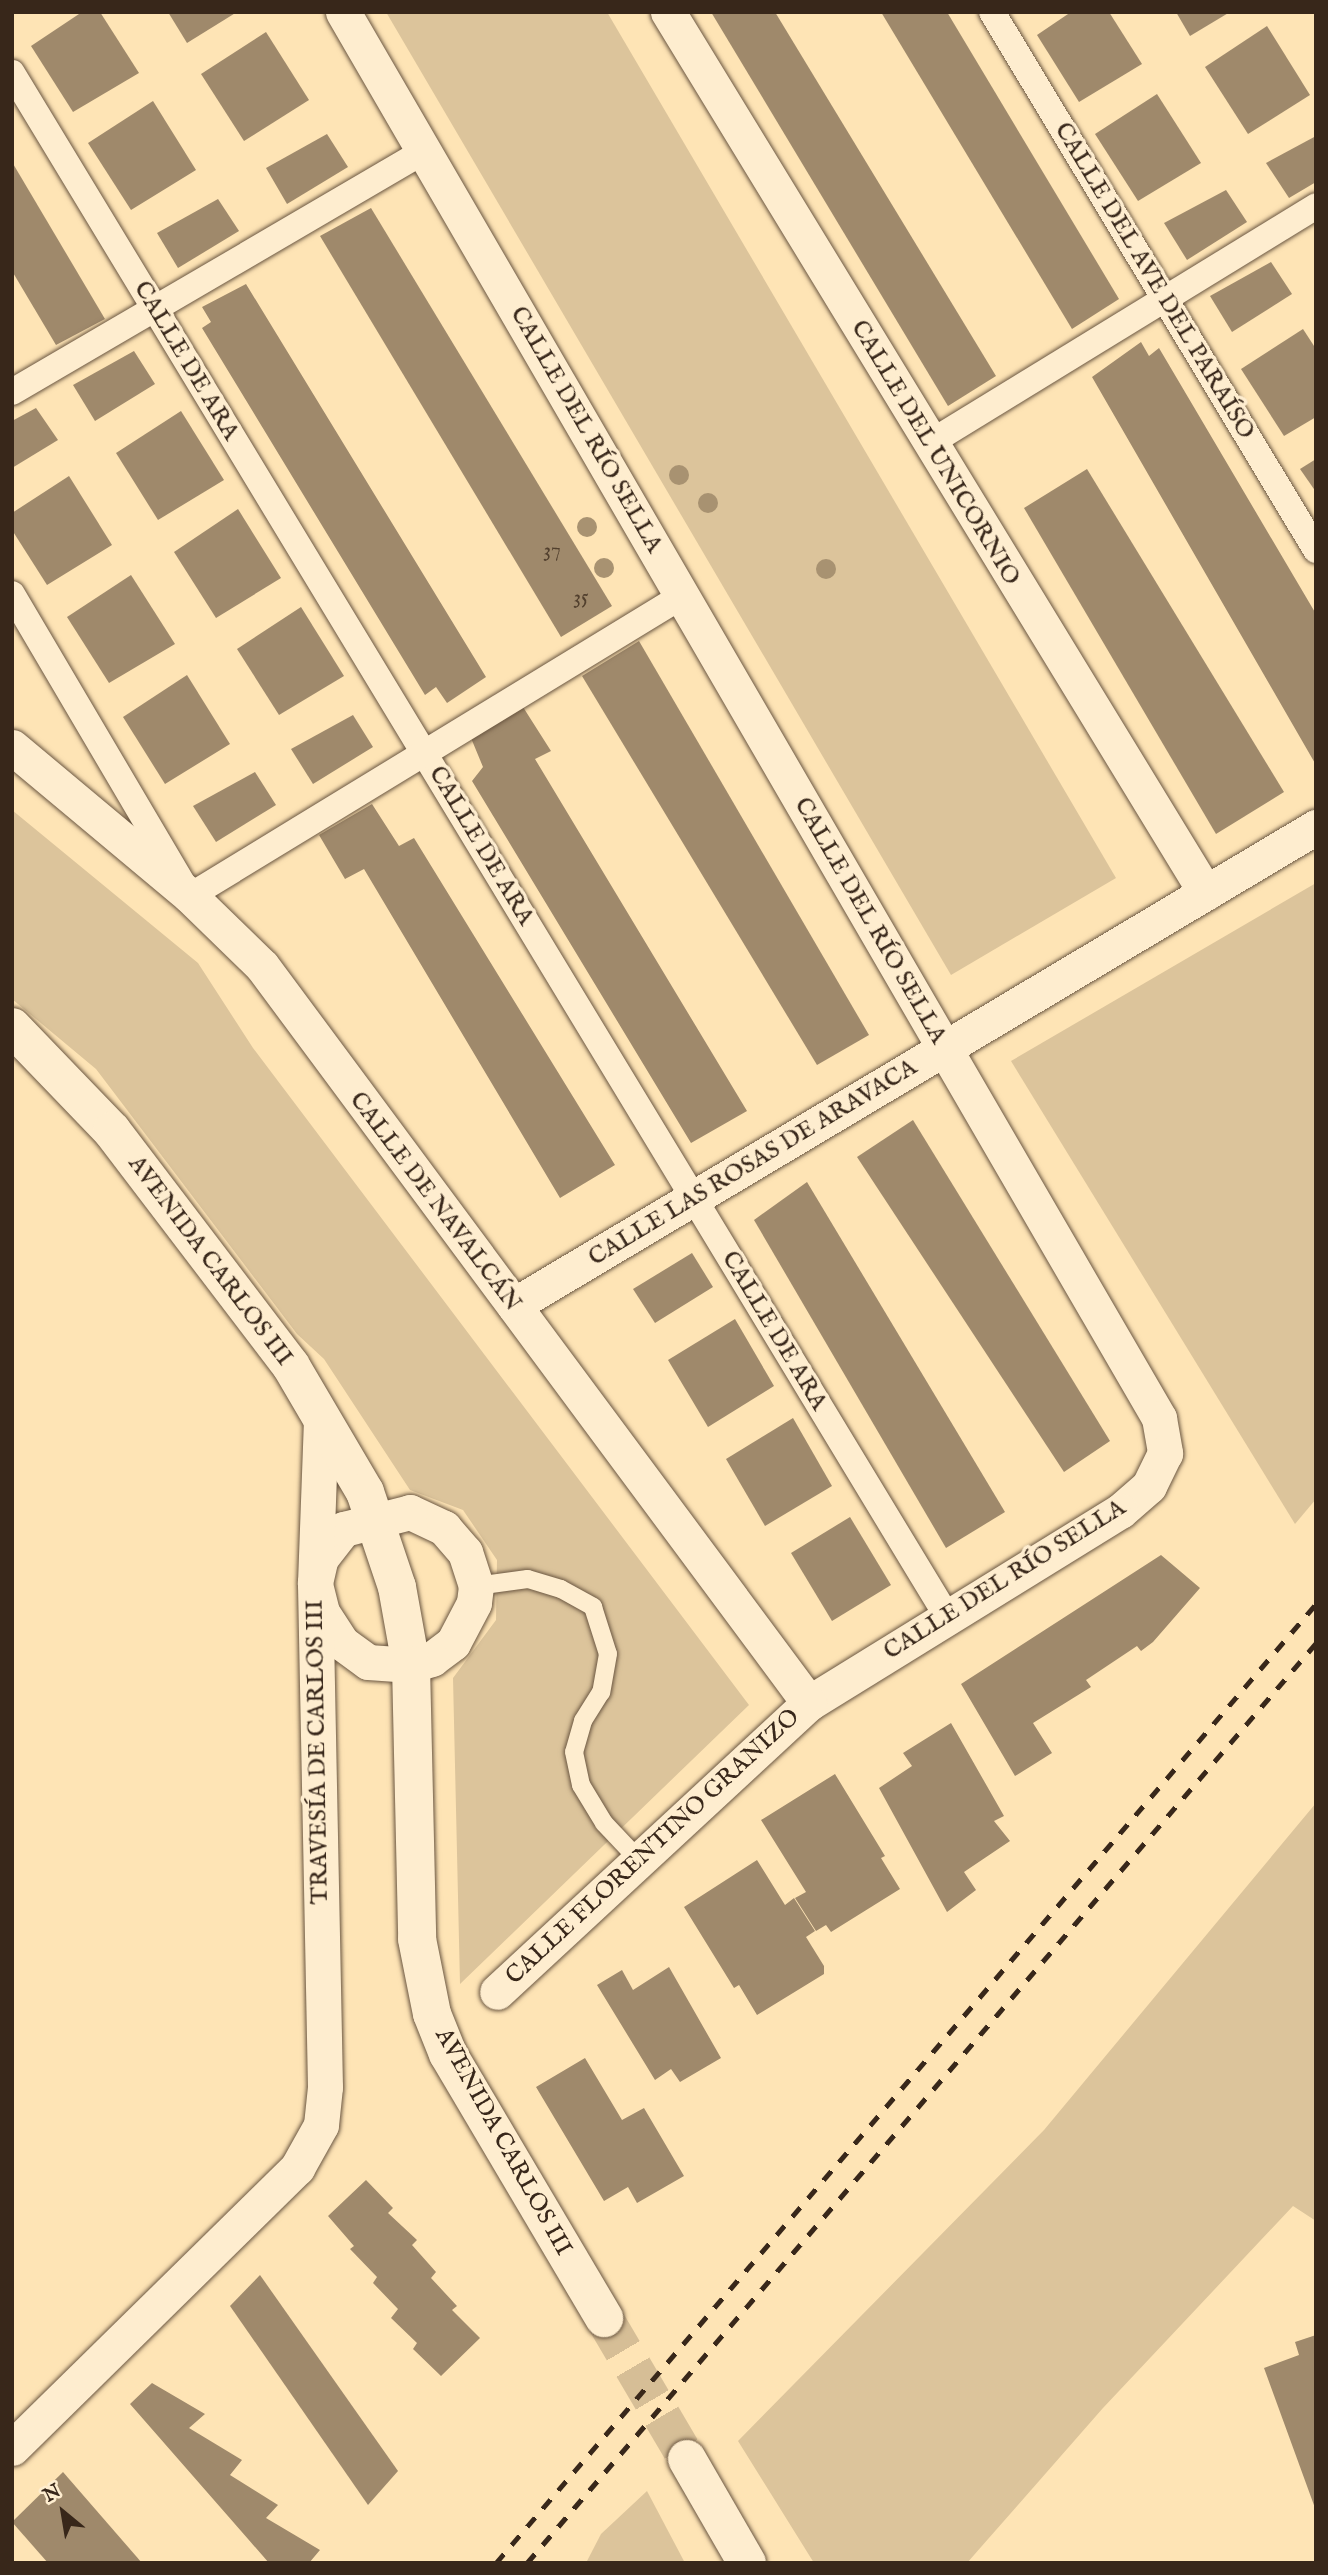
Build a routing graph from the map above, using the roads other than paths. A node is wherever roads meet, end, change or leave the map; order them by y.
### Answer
1 (343, 12) edge
2 (668, 12) edge
3 (992, 12) edge
4 (12, 73) edge
5 (424, 151) junction
6 (1316, 206) edge
7 (1166, 298) junction
8 (155, 309) junction
9 (12, 392) edge
10 (928, 444) junction
11 (1316, 550) edge
12 (12, 594) edge
13 (682, 596) junction
14 (12, 747) edge
15 (425, 753) junction
16 (1316, 827) edge
17 (1206, 892) junction
18 (190, 896) junction
19 (12, 1027) edge
20 (944, 1048) junction
21 (694, 1198) junction
22 (514, 1305) junction
23 (321, 1418) junction
24 (377, 1517) junction
25 (315, 1583) junction
26 (476, 1586) junction
27 (948, 1618) junction
28 (411, 1665) junction
29 (809, 1703) junction
30 (639, 1860) junction
31 (496, 1992) dead end
32 (604, 2318) tunnel mouth
33 (12, 2448) edge
34 (687, 2459) tunnel mouth
35 (747, 2563) edge

1 - 5 street, CALLE DEL RÍO SELLA
2 - 10 street, CALLE DEL UNICORNIO
3 - 7 street, CALLE DEL AVE DEL PARAÍSO
4 - 8 street, CALLE DE ARA
5 - 8 street
5 - 13 street, CALLE DEL RÍO SELLA
6 - 7 street
7 - 10 street
7 - 11 street, CALLE DEL AVE DEL PARAÍSO
8 - 9 street
8 - 15 street, CALLE DE ARA
10 - 17 street, CALLE DEL UNICORNIO
12 - 18 street
13 - 15 street
13 - 20 street, CALLE DEL RÍO SELLA
14 - 18 street, CALLE DE NAVALCÁN
15 - 18 street
15 - 21 street, CALLE DE ARA
16 - 17 street, CALLE LAS ROSAS DE ARAVACA
17 - 20 street, CALLE LAS ROSAS DE ARAVACA
18 - 22 street, CALLE DE NAVALCÁN
19 - 23 street, AVENIDA CARLOS III
20 - 21 street, CALLE LAS ROSAS DE ARAVACA
20 - 27 street, CALLE DEL RÍO SELLA
21 - 22 street, CALLE LAS ROSAS DE ARAVACA
21 - 27 street, CALLE DE ARA
22 - 29 street, CALLE DE NAVALCÁN
23 - 24 street, AVENIDA CARLOS III
23 - 25 street, TRAVESÍA DE CARLOS III
24 - 25 street
24 - 26 street
24 - 28 street, AVENIDA CARLOS III
25 - 28 street
25 - 33 street, TRAVESÍA DE CARLOS III
26 - 28 street
26 - 30 lane
27 - 29 street, CALLE DEL RÍO SELLA
28 - 32 street, AVENIDA CARLOS III
29 - 30 street, CALLE FLORENTINO GRANIZO
30 - 31 street, CALLE FLORENTINO GRANIZO
34 - 35 street

